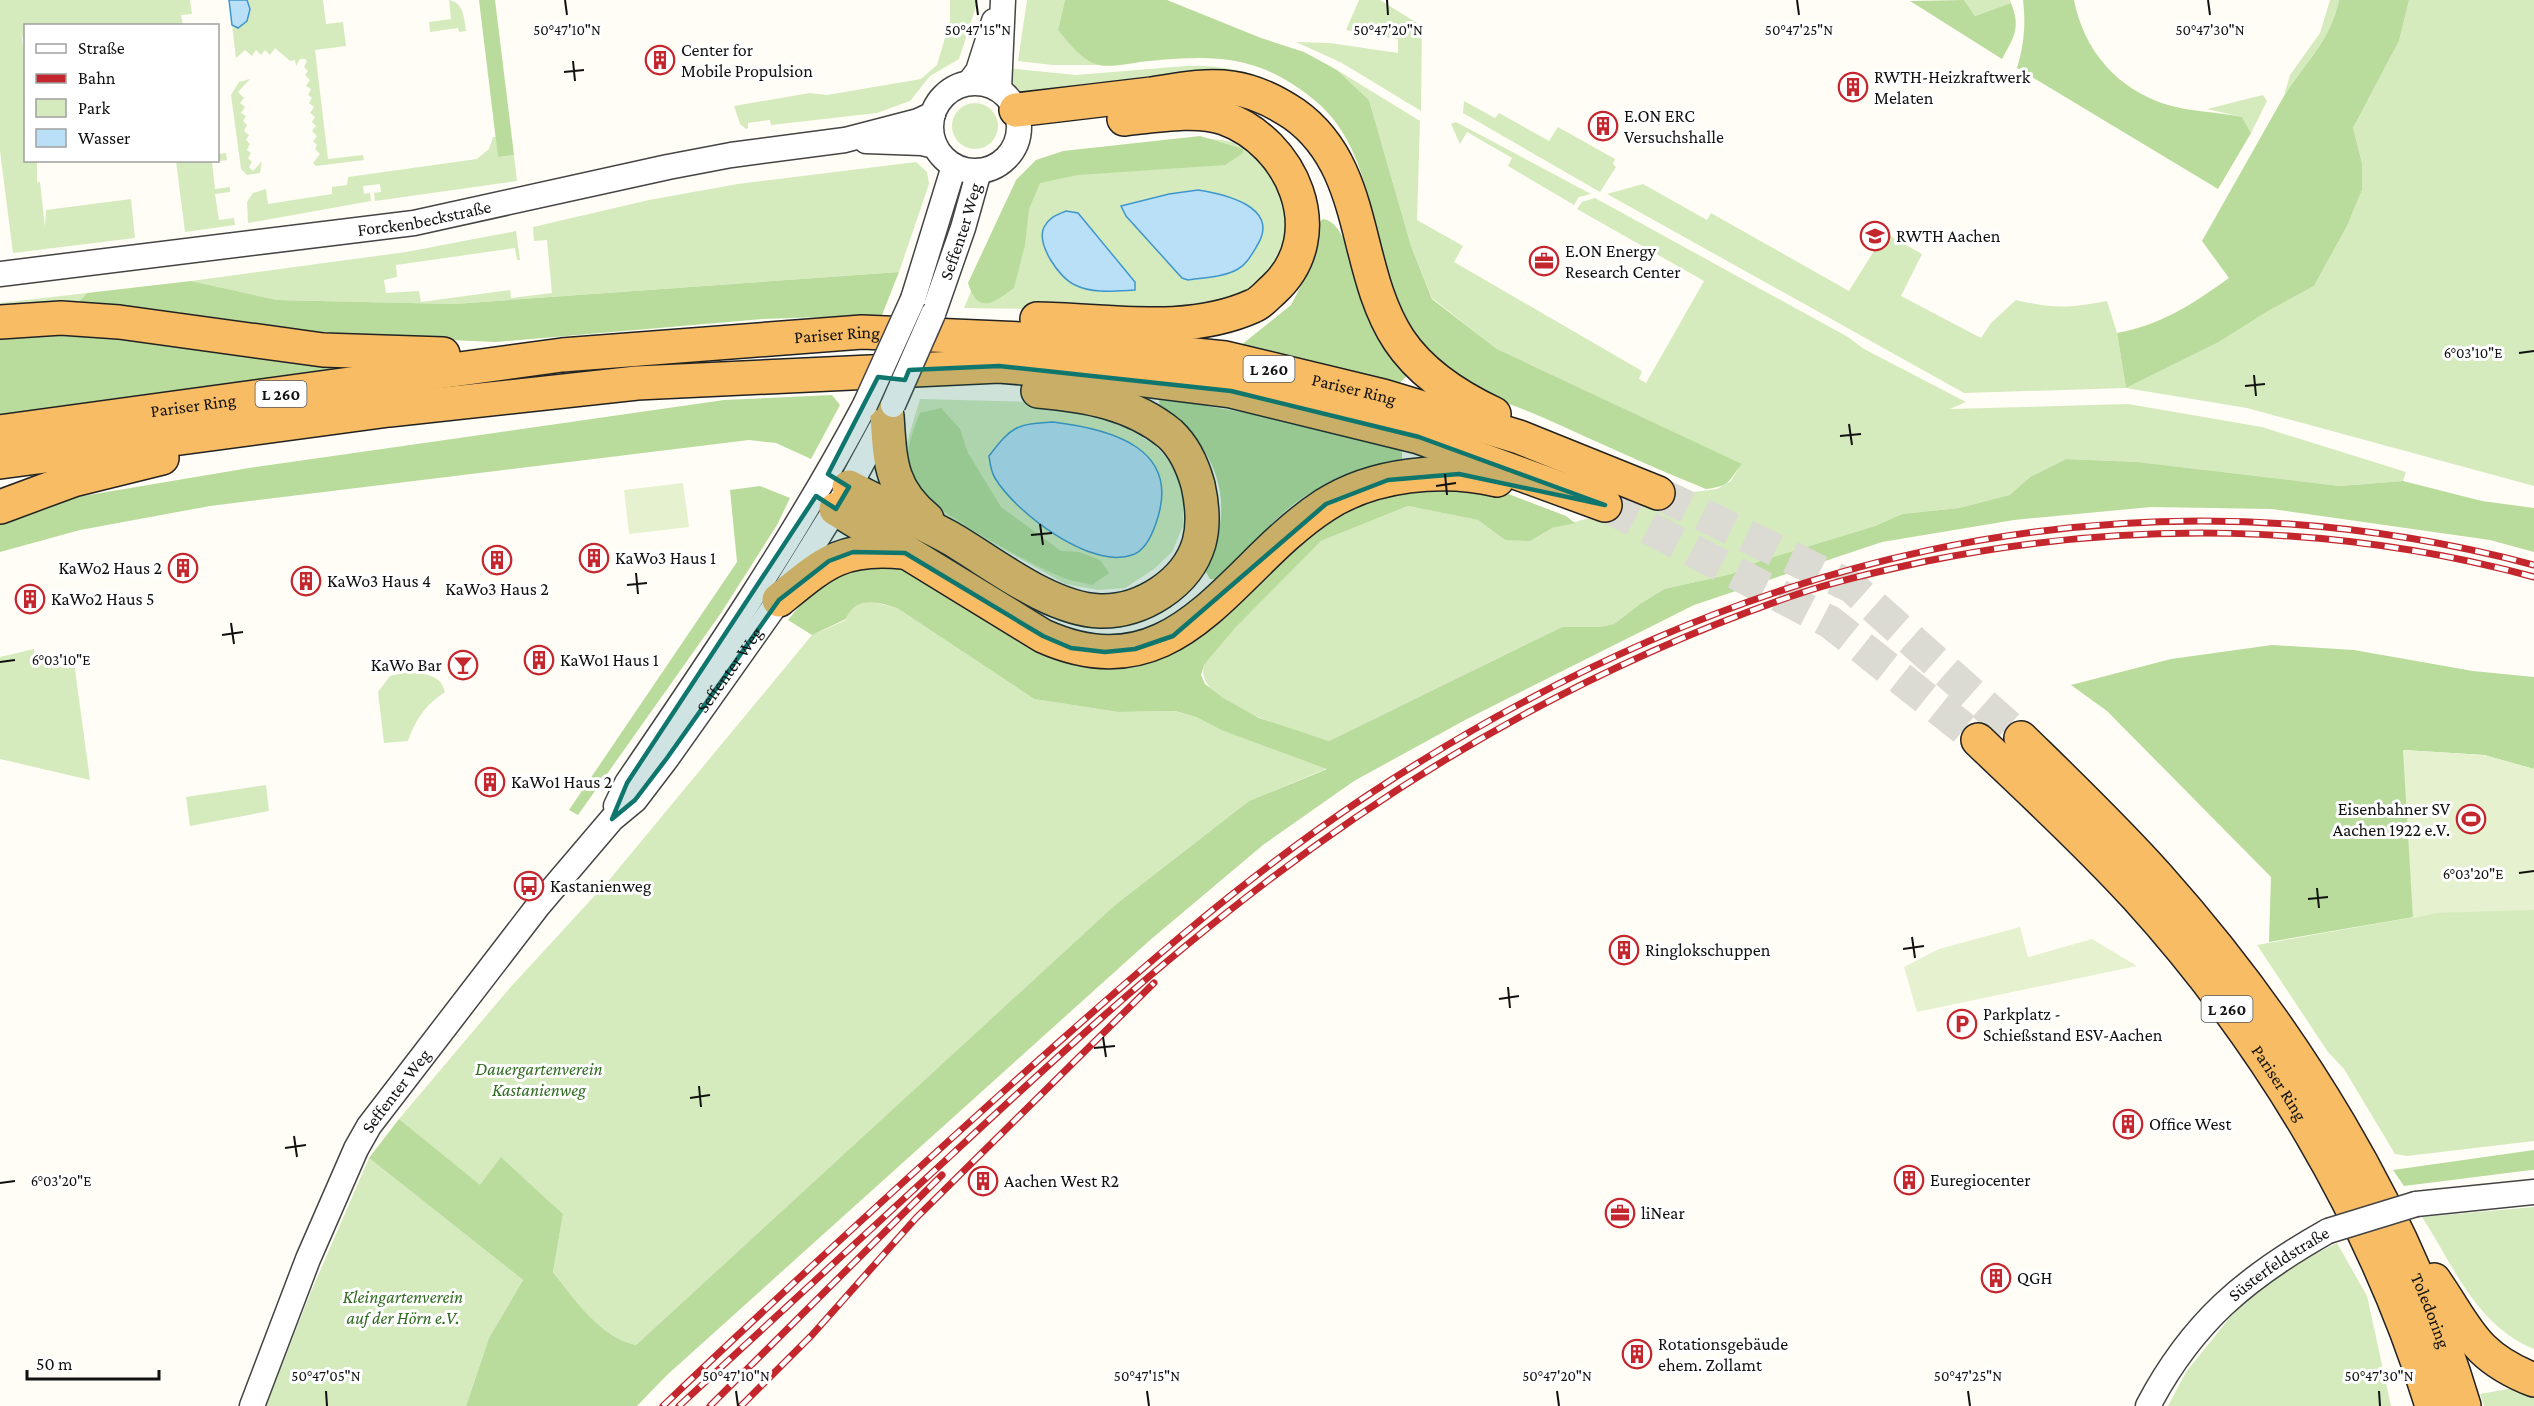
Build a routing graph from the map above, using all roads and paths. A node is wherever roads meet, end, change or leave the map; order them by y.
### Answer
1 (1002, 3) edge
2 (969, 83) junction
3 (1011, 111) junction
4 (933, 114) junction
5 (845, 140) junction
6 (935, 146) junction
7 (954, 166) junction
8 (979, 171) junction
9 (0, 274) edge
10 (0, 321) edge
11 (862, 332) junction
12 (562, 355) junction
13 (842, 373) junction
14 (882, 409) junction
15 (389, 410) junction
16 (0, 432) edge
17 (0, 462) edge
18 (832, 491) junction
19 (0, 507) edge
20 (950, 538) junction
21 (905, 553) junction
22 (779, 600) junction
23 (2020, 738) tunnel mouth
24 (1978, 740) tunnel mouth
25 (612, 819) junction
26 (2534, 1192) edge
27 (2402, 1211) junction
28 (2405, 1330) junction
29 (2534, 1380) edge
30 (252, 1406) edge
31 (2148, 1406) edge
32 (2410, 1406) edge
33 (2432, 1406) edge
34 (2464, 1406) edge

1 - 2 street
1 - 3 street
2 - 3 street
2 - 4 street
3 - 8 street
3 - 11 highway
3 - 11 highway, Pariser Ring / L 260
4 - 5 street, Forckenbeckstraße
4 - 6 street
5 - 6 street, Forckenbeckstraße
5 - 9 street, Forckenbeckstraße
6 - 7 street
7 - 8 street
7 - 14 street, Seffenter Weg, bridge
8 - 14 street, Seffenter Weg, bridge
10 - 12 highway
11 - 12 highway, Pariser Ring / L 260
12 - 16 highway, Pariser Ring / L 260
13 - 15 highway, Pariser Ring / L 260
13 - 20 highway
13 - 21 highway, Pariser Ring / L 260
14 - 18 street, Seffenter Weg
14 - 20 highway
15 - 17 highway, Pariser Ring / L 260
15 - 19 highway
18 - 20 highway
18 - 21 highway
18 - 22 street, Seffenter Weg
18 - 25 street, Seffenter Weg
21 - 22 highway
22 - 25 street, Seffenter Weg
23 - 27 highway, Pariser Ring / L 260
24 - 28 highway, Pariser Ring / L 260
25 - 30 street, Seffenter Weg
26 - 27 street, Süsterfeldstraße
27 - 29 highway
27 - 31 street, Süsterfeldstraße, bridge
27 - 34 highway, Toledoring / L 260
28 - 32 highway
28 - 33 highway, Toledoring / L 260

